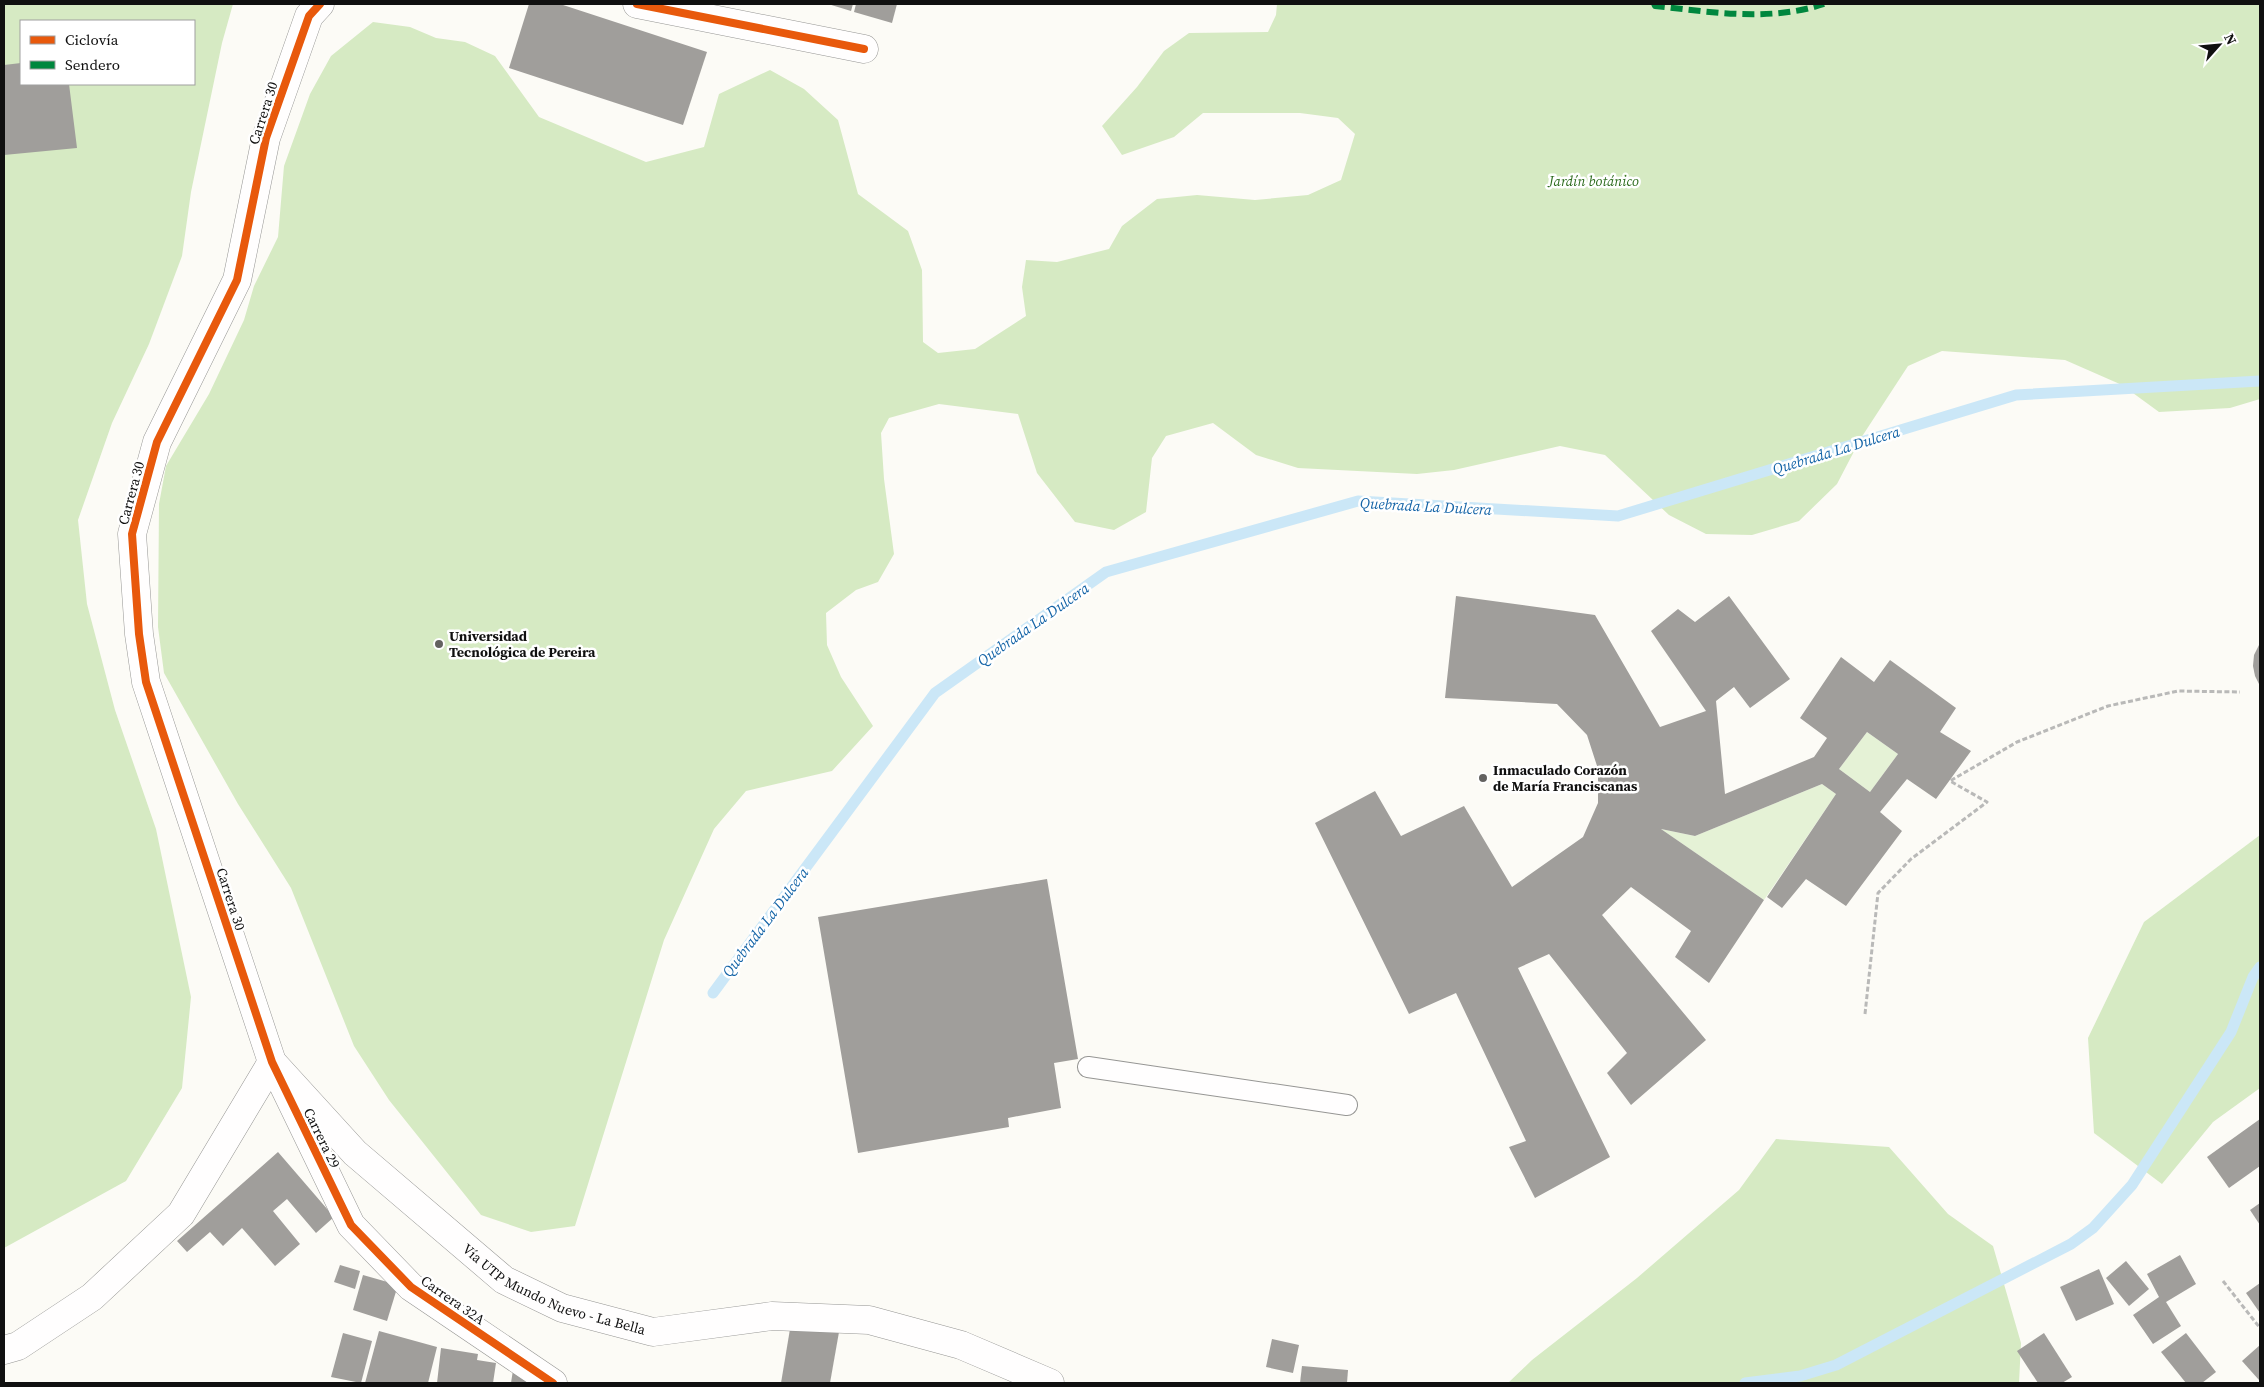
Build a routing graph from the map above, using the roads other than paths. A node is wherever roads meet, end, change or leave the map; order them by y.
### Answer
1 (320, 4) edge
2 (637, 4) edge
3 (864, 49) dead end
4 (272, 1062) junction
5 (1088, 1067) dead end
6 (1347, 1105) dead end
7 (351, 1225) joint
8 (4, 1350) edge
9 (553, 1383) edge
10 (1050, 1383) edge

1 - 4 street, Carrera 30
2 - 3 street
4 - 7 street, Carrera 29
4 - 8 street
4 - 10 street, Vía UTP Mundo Nuevo - La Bella
5 - 6 lane
7 - 9 street, Carrera 32A

